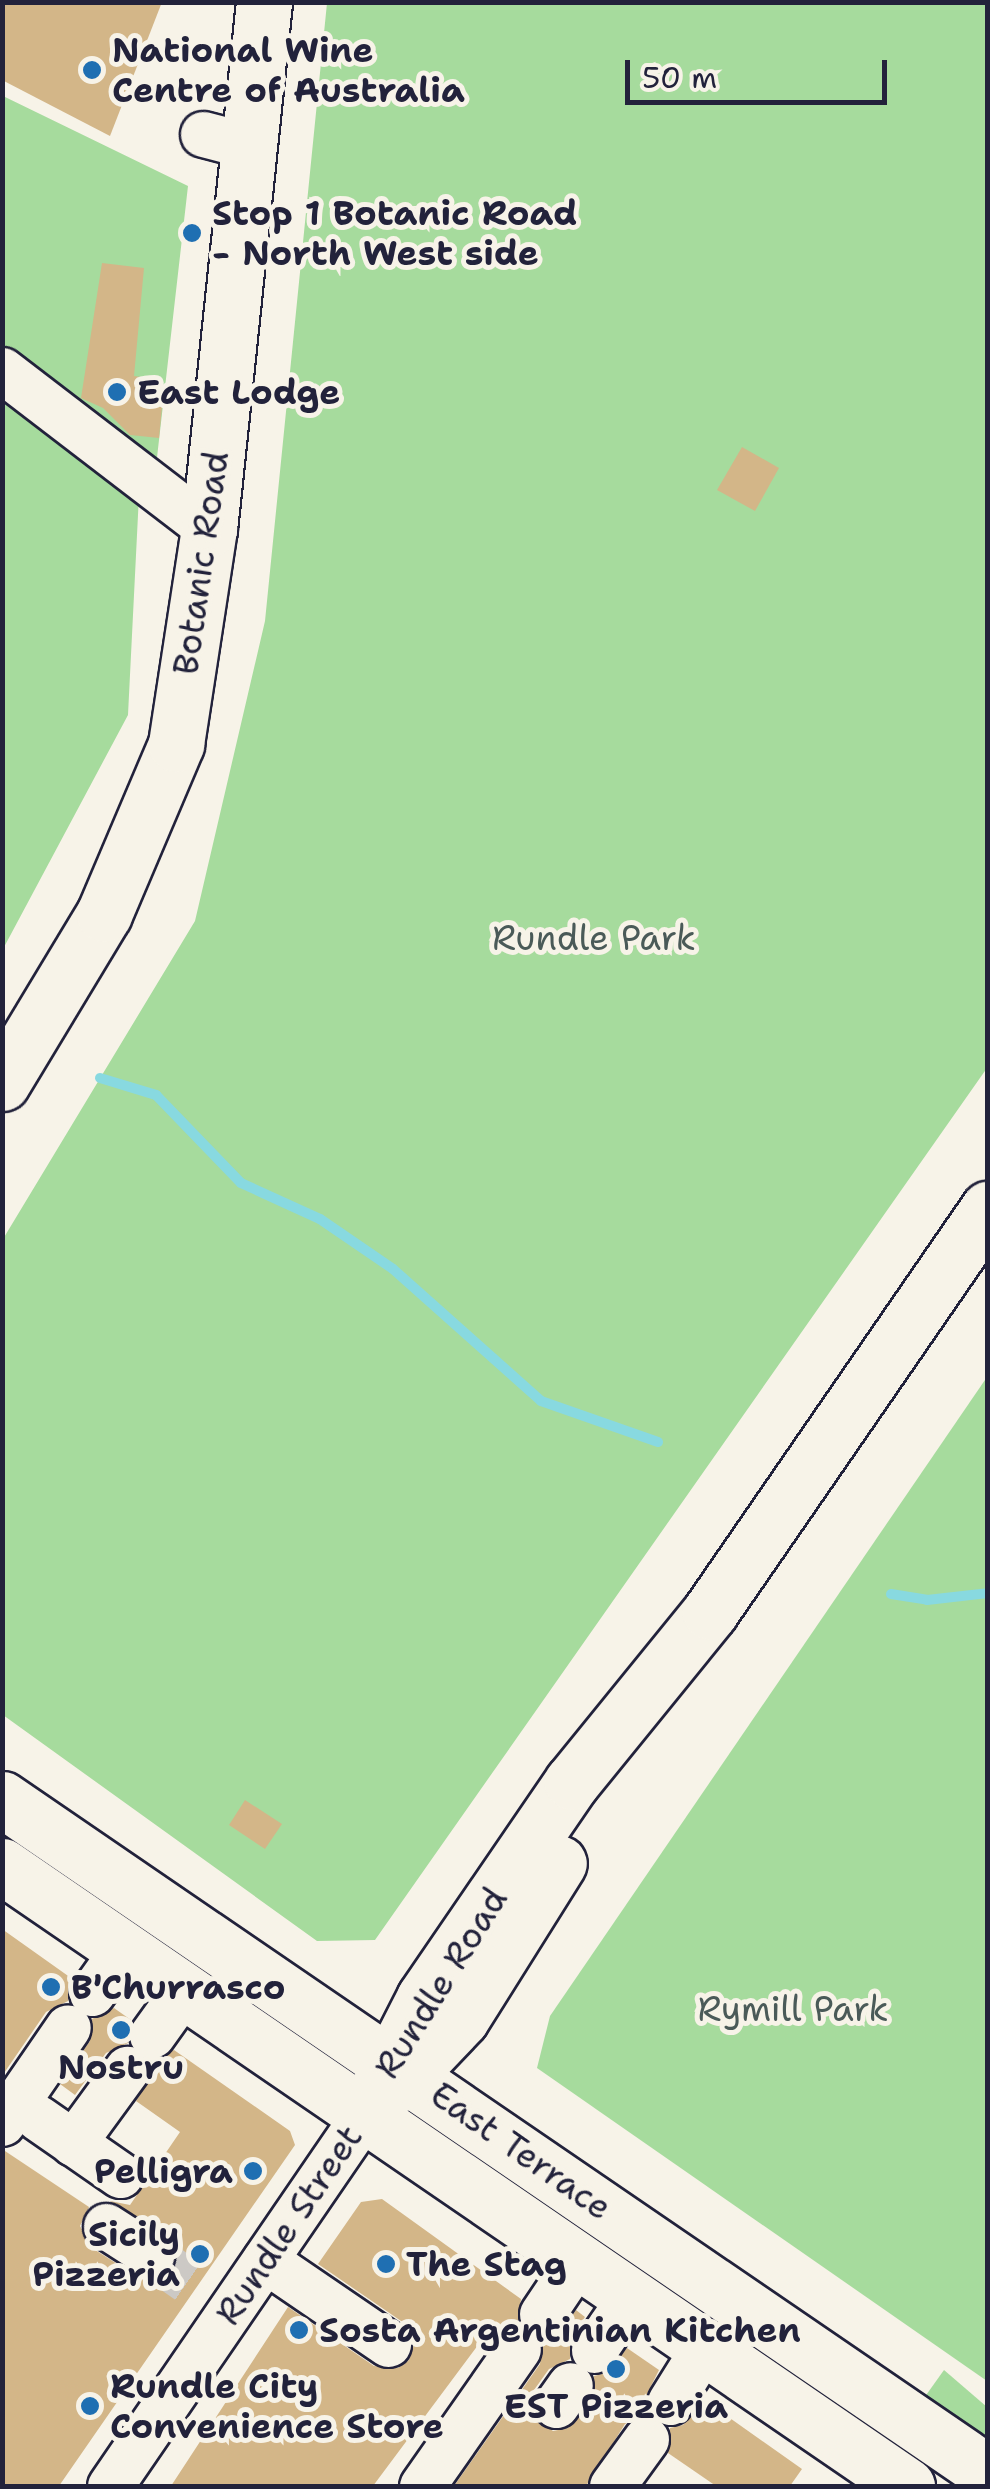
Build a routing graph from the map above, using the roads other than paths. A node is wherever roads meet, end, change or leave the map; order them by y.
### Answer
1 (264, 2) edge
2 (2, 370) edge
3 (209, 529) junction
4 (2, 1083) edge
5 (988, 1209) edge
6 (2, 1799) edge
7 (2, 1866) edge
8 (124, 1948) junction
9 (185, 1989) junction
10 (400, 2067) junction
11 (366, 2112) junction
12 (38, 2128) edge
13 (120, 2175) dead end
14 (600, 2206) junction
15 (106, 2226) dead end
16 (151, 2256) tunnel mouth
17 (579, 2258) junction
18 (265, 2260) junction
19 (724, 2292) junction
20 (631, 2296) junction
21 (388, 2344) dead end
22 (703, 2349) junction
23 (573, 2380) dead end
24 (670, 2402) dead end
25 (646, 2438) dead end
26 (988, 2473) edge
27 (110, 2486) edge
28 (422, 2486) edge
29 (612, 2486) edge
30 (907, 2486) edge

1 - 3 main road, Botanic Road
2 - 3 street
3 - 4 main road, Botanic Road
5 - 10 main road, Rundle Road
6 - 10 main road, East Terrace
7 - 8 main road, East Terrace
8 - 9 main road, East Terrace
8 - 12 street
9 - 11 main road, East Terrace
9 - 12 street
10 - 11 main road, Rundle Road
10 - 14 main road, East Terrace
11 - 17 main road, East Terrace
11 - 18 street, Rundle Street
12 - 13 street
14 - 17 main road
14 - 19 main road, East Terrace
15 - 16 street
17 - 20 main road, East Terrace
17 - 28 street
18 - 21 street
18 - 27 street, Rundle Street
19 - 22 main road
19 - 26 main road, East Terrace
20 - 22 main road, East Terrace
20 - 23 street
22 - 24 street
22 - 30 main road, East Terrace
25 - 29 street

